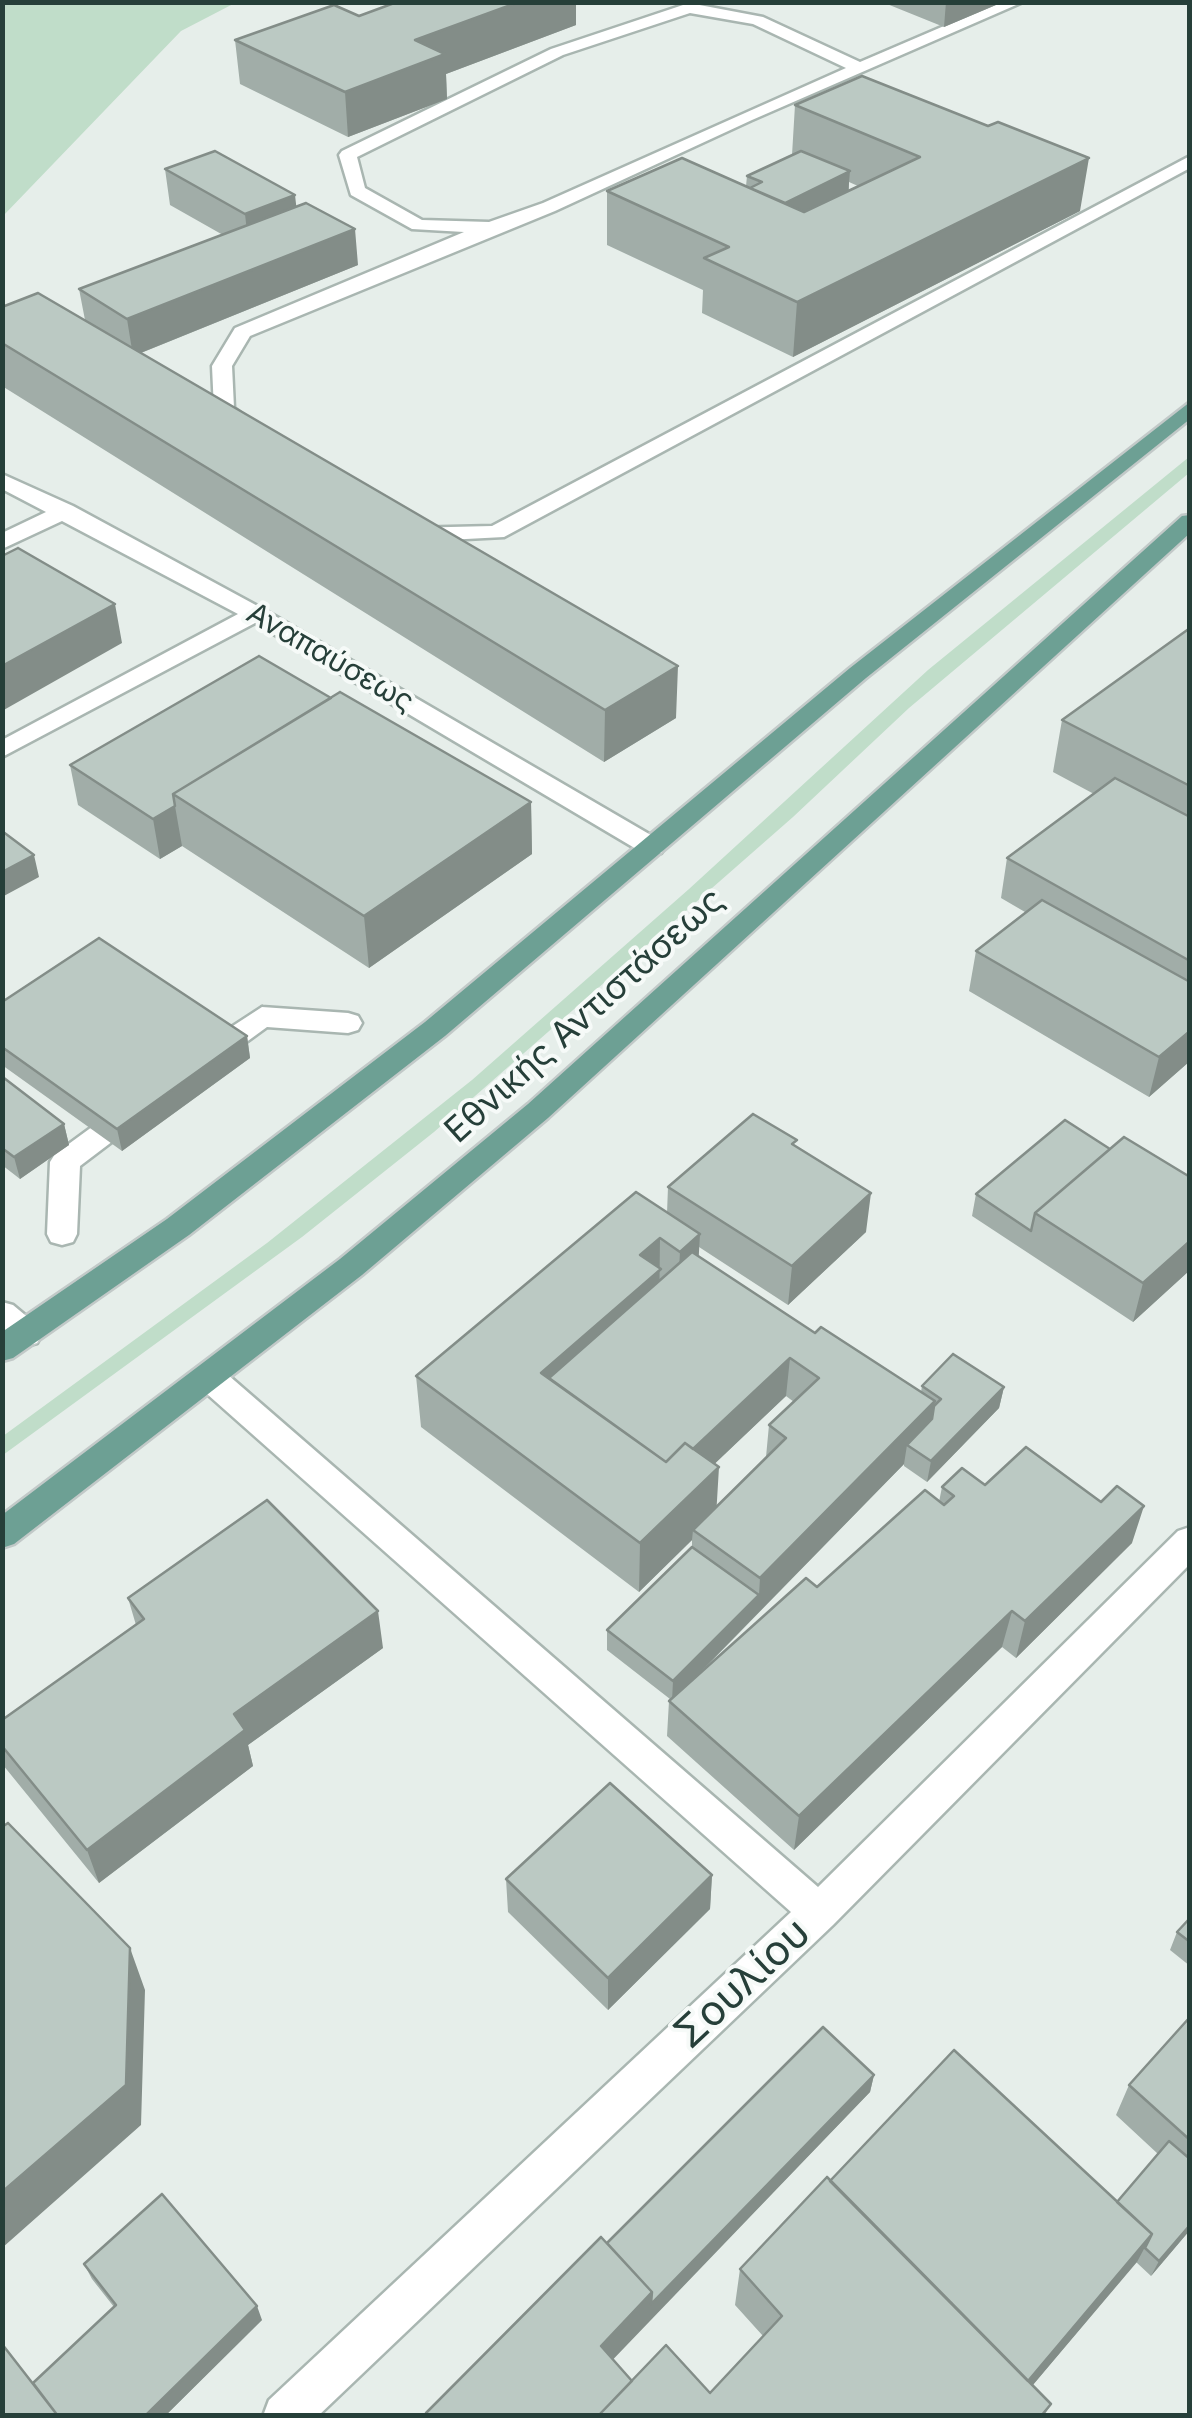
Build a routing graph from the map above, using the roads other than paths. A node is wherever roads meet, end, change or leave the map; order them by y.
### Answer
1 (1015, 2) edge
2 (860, 68) junction
3 (1190, 161) edge
4 (491, 228) junction
5 (1190, 408) edge
6 (273, 444) edge
7 (2, 480) edge
8 (66, 511) junction
9 (1187, 526) edge
10 (2, 542) edge
11 (447, 560) edge
12 (255, 614) junction
13 (2, 750) edge
14 (652, 847) junction
15 (348, 1023) dead end
16 (186, 1072) edge
17 (156, 1095) edge
18 (62, 1234) dead end
19 (10, 1332) edge
20 (209, 1377) junction
21 (2, 1534) edge
22 (1190, 1541) edge
23 (819, 1912) junction
24 (285, 2416) edge

1 - 2 street
2 - 4 street
2 - 4 street
3 - 11 street
4 - 6 street
5 - 14 main road
7 - 8 street, Αναπαύσεως
8 - 10 street
8 - 12 street, Αναπαύσεως
9 - 20 main road, Εθνικής Αντιστάσεως
12 - 13 street
12 - 14 street, Αναπαύσεως
14 - 19 main road
15 - 16 street
17 - 18 street
20 - 21 main road, Εθνικής Αντιστάσεως
20 - 23 street
22 - 23 street, Σουλίου
23 - 24 street, Σουλίου

